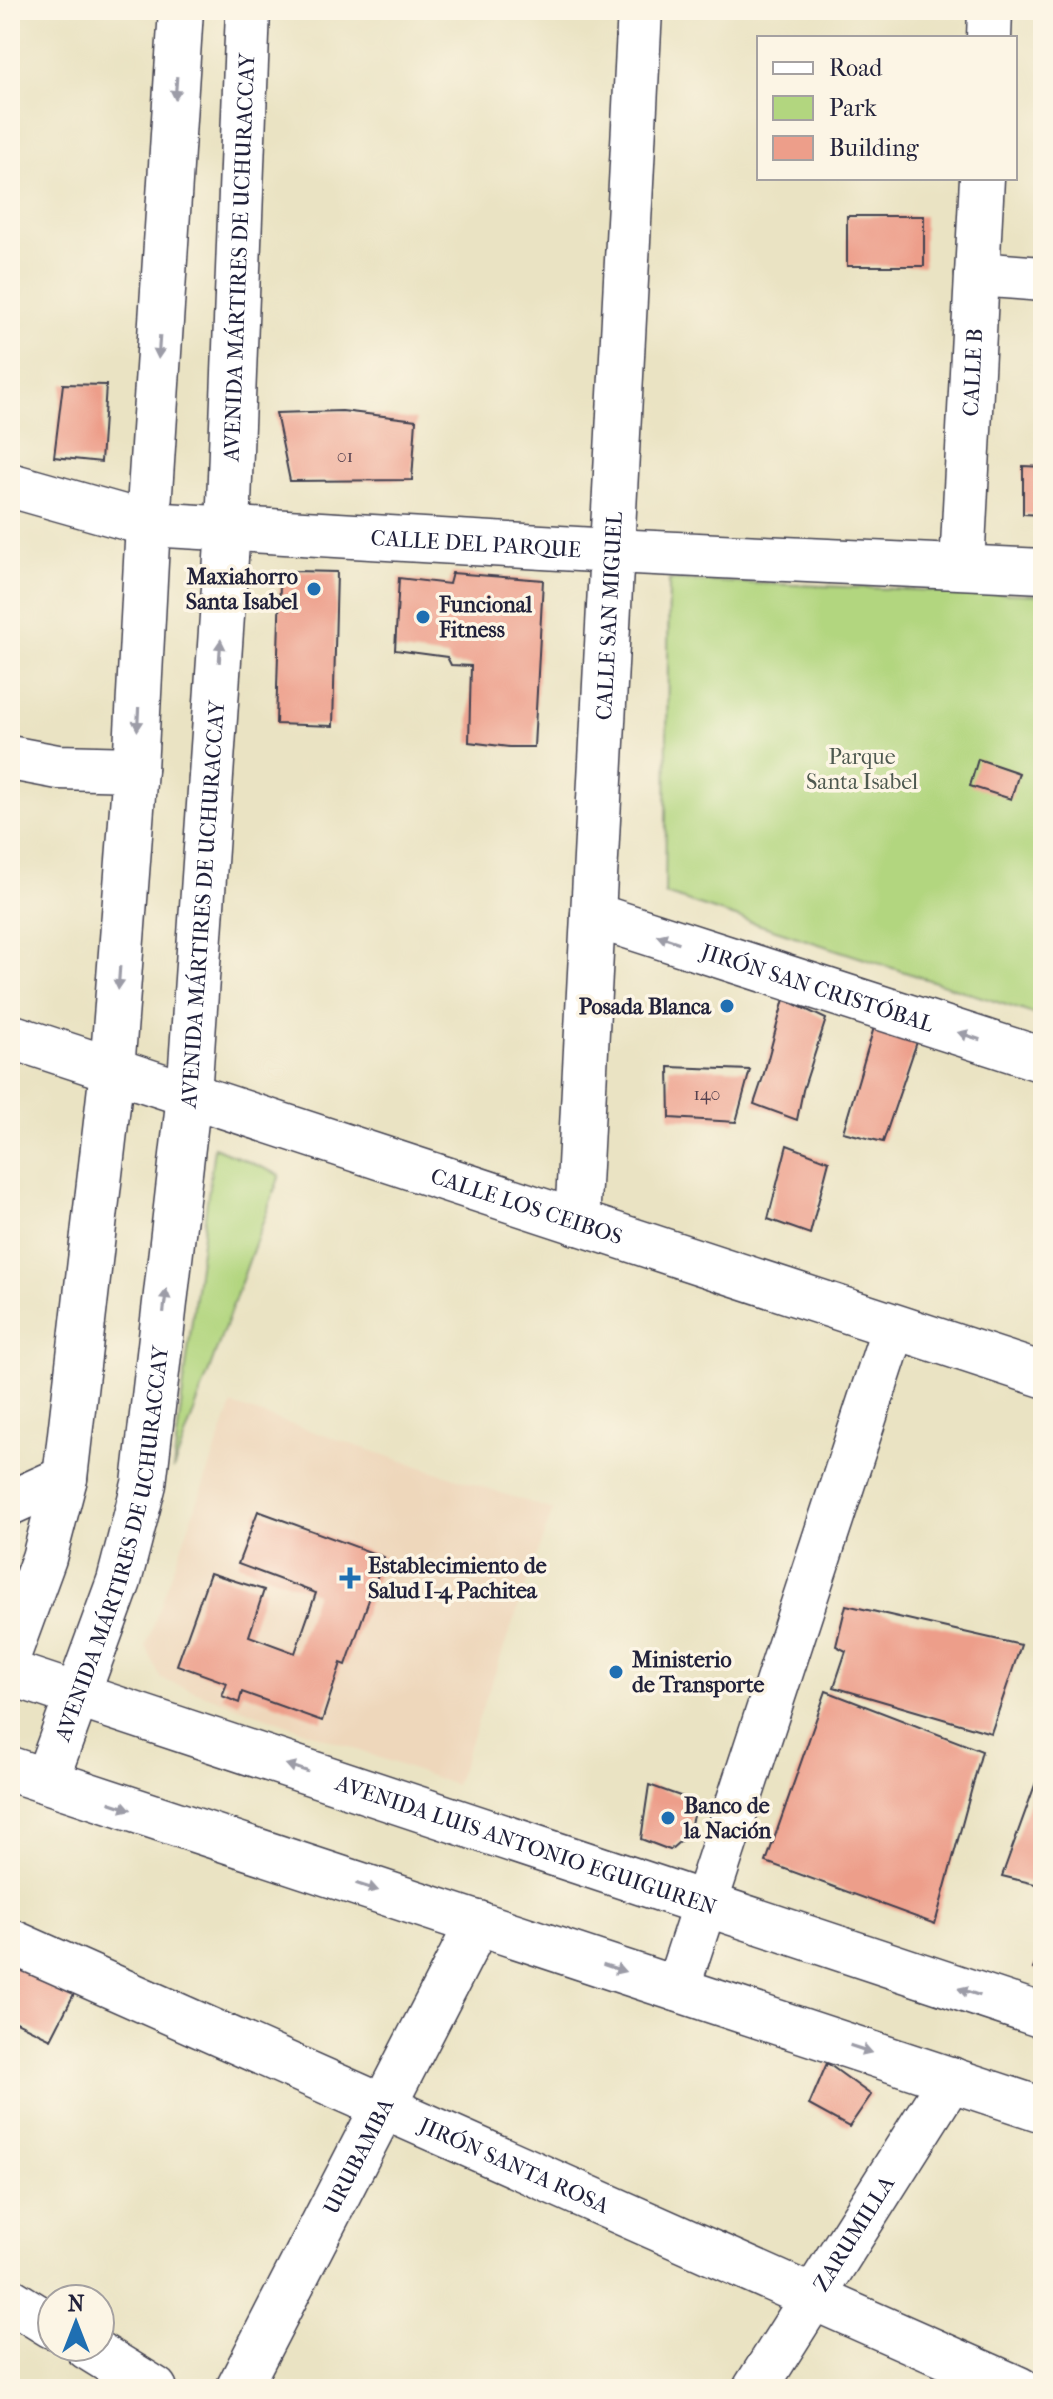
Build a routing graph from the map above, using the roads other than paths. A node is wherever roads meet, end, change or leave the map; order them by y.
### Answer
1 (181, 10) edge
2 (248, 10) edge
3 (640, 10) edge
4 (990, 10) edge
5 (989, 36) edge
6 (982, 180) edge
7 (977, 274) junction
8 (1043, 279) edge
9 (10, 485) edge
10 (148, 524) junction
11 (228, 529) junction
12 (612, 551) junction
13 (962, 566) junction
14 (1043, 571) edge
15 (10, 758) edge
16 (135, 769) junction
17 (593, 915) junction
18 (10, 1036) edge
19 (1043, 1060) edge
20 (112, 1070) junction
21 (189, 1095) junction
22 (577, 1223) junction
23 (894, 1327) junction
24 (1043, 1375) edge
25 (65, 1478) junction
26 (10, 1503) edge
27 (10, 1651) edge
28 (10, 1673) edge
29 (78, 1696) junction
30 (28, 1775) edge
31 (707, 1904) junction
32 (478, 1923) junction
33 (10, 1941) edge
34 (677, 1989) junction
35 (1043, 2016) edge
36 (951, 2079) junction
37 (384, 2107) junction
38 (1043, 2110) edge
39 (814, 2298) junction
40 (10, 2300) edge
41 (36, 2316) edge
42 (113, 2363) edge
43 (155, 2389) edge
44 (238, 2389) edge
45 (755, 2389) edge
46 (1019, 2389) edge

1 -> 10 street
2 - 11 street, AVENIDA MÁRTIRES DE UCHURACCAY
3 - 12 street, CALLE SAN MIGUEL
4 - 5 street
6 - 7 street, CALLE B
7 - 8 street
7 - 13 street, CALLE B
9 - 10 street, CALLE DEL PARQUE
10 - 11 street, CALLE DEL PARQUE
10 -> 16 street
11 - 12 street, CALLE DEL PARQUE
21 -> 11 street, AVENIDA MÁRTIRES DE UCHURACCAY
12 - 13 street, CALLE DEL PARQUE
12 - 17 street, CALLE SAN MIGUEL
13 - 14 street, CALLE DEL PARQUE
15 - 16 street
16 -> 20 street
19 -> 17 street, JIRÓN SAN CRISTÓBAL
17 - 22 street, CALLE SAN MIGUEL
18 - 20 street, CALLE LOS CEIBOS
20 - 21 street, CALLE LOS CEIBOS
20 - 25 street
21 - 22 street, CALLE LOS CEIBOS
29 -> 21 street, AVENIDA MÁRTIRES DE UCHURACCAY
22 - 23 street, CALLE LOS CEIBOS
23 - 24 street, CALLE LOS CEIBOS
23 - 31 street
25 - 26 street
25 - 27 street
28 - 29 street, AVENIDA LUIS ANTONIO EGUIGUREN
29 - 30 street, AVENIDA MÁRTIRES DE UCHURACCAY
31 -> 29 street, AVENIDA LUIS ANTONIO EGUIGUREN
30 -> 32 street
31 - 34 street
35 -> 31 street, AVENIDA LUIS ANTONIO EGUIGUREN
32 -> 34 street
32 - 37 street, URUBAMBA
33 - 37 street, JIRÓN SANTA ROSA
34 -> 36 street
36 - 38 street
36 - 39 street, ZARUMILLA
37 - 39 street, JIRÓN SANTA ROSA
37 - 44 street, URUBAMBA
39 - 45 street, ZARUMILLA
39 - 46 street, JIRÓN SANTA ROSA
40 - 41 street
42 - 43 street

